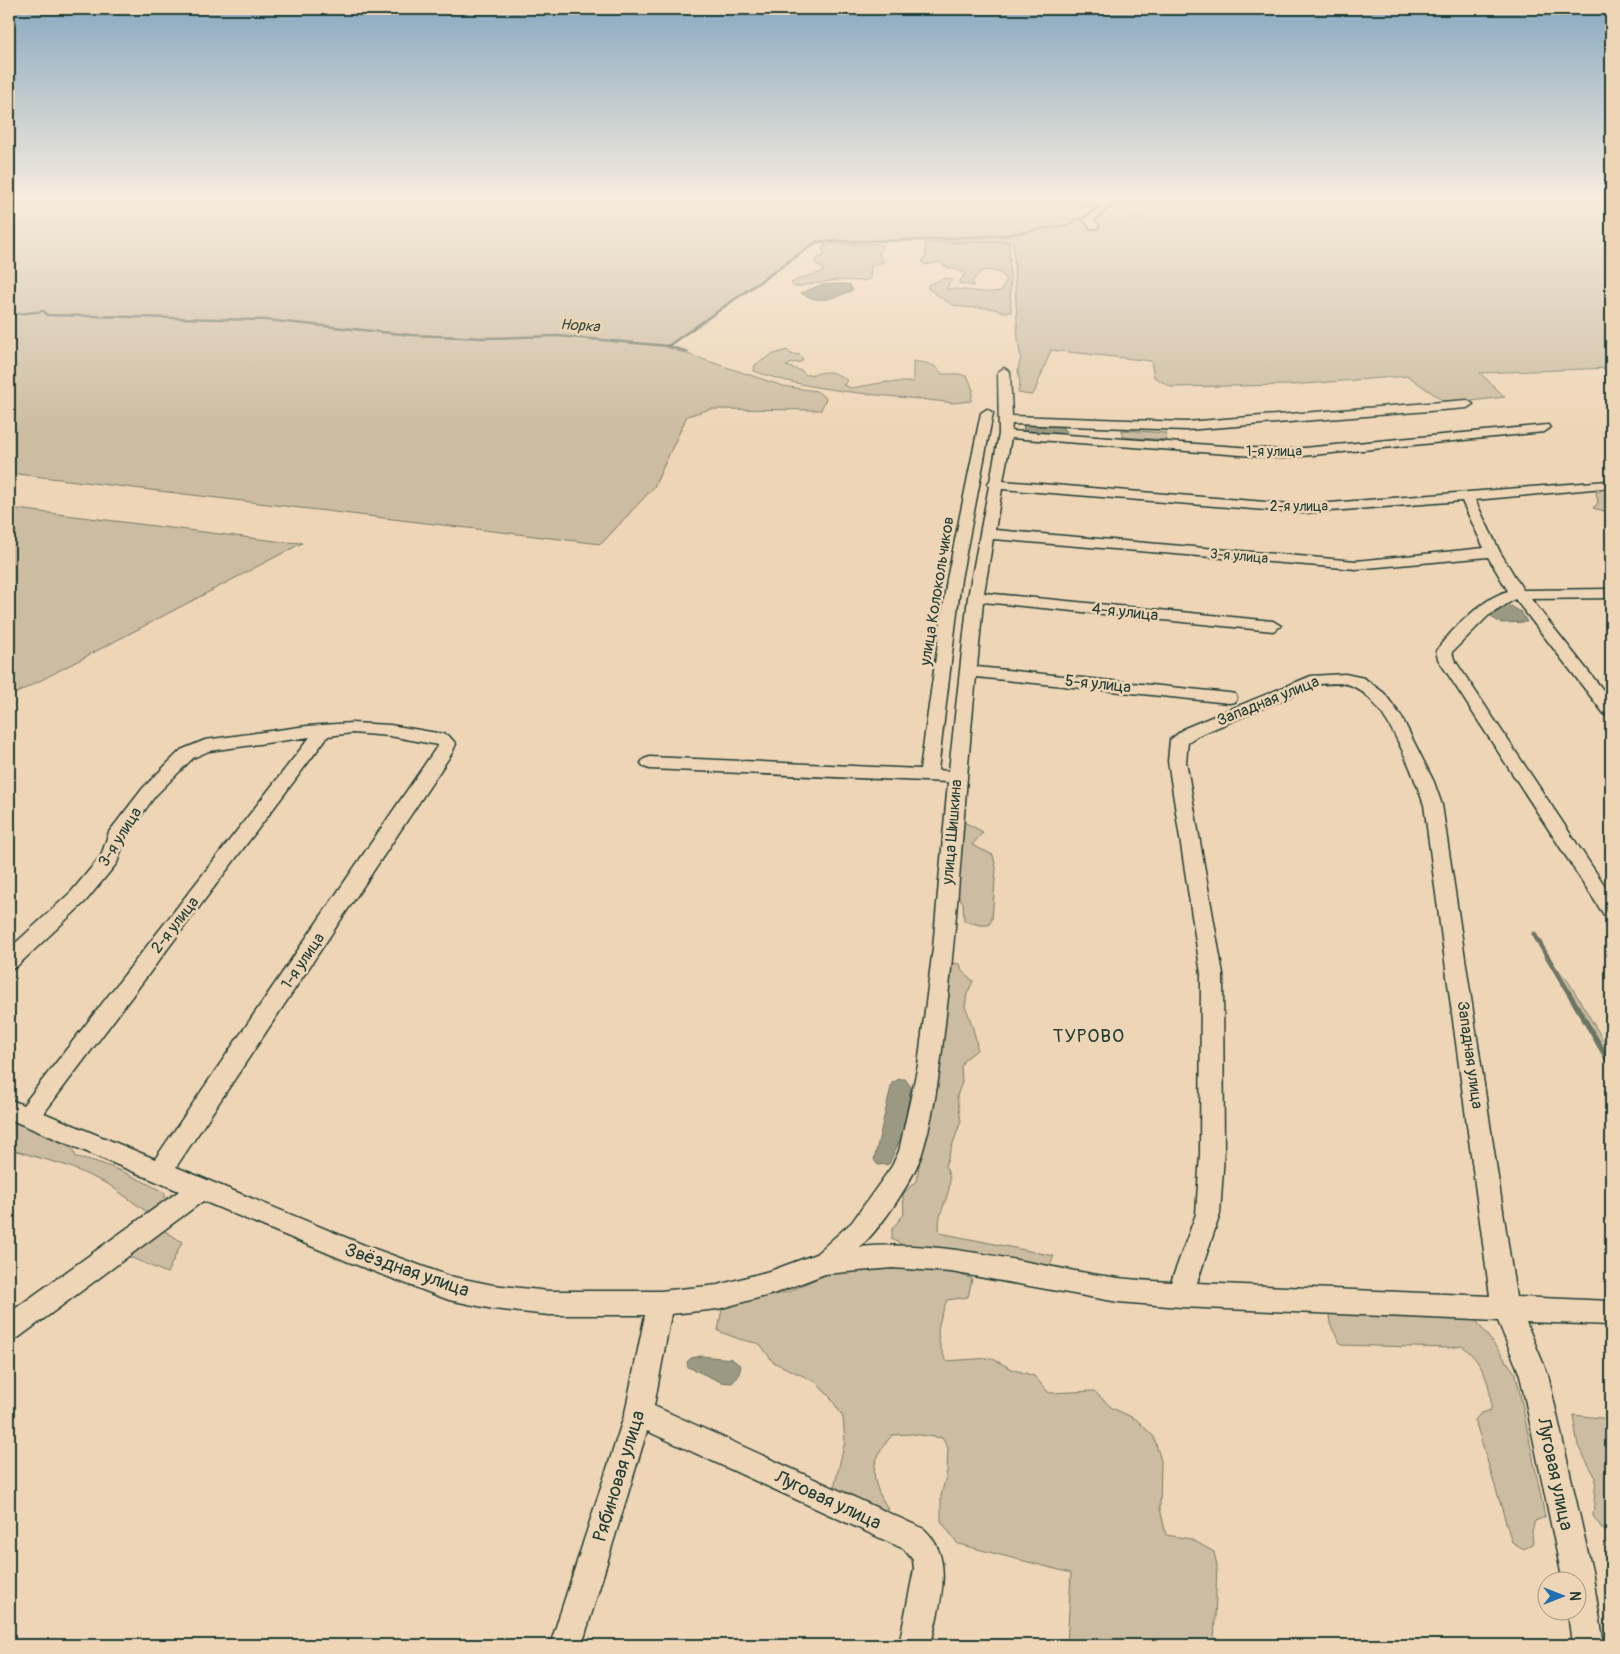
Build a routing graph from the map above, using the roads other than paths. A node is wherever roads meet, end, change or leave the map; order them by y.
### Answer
1 (1004, 372) dead end
2 (1467, 404) dead end
3 (987, 413) dead end
4 (1005, 427) junction
5 (1544, 428) dead end
6 (994, 484) junction
7 (1603, 484) dead end
8 (1467, 497) junction
9 (986, 534) junction
10 (1493, 552) junction
11 (1518, 593) junction
12 (1611, 593) edge
13 (976, 597) junction
14 (1273, 626) dead end
15 (967, 670) junction
16 (1229, 698) dead end
17 (1611, 711) edge
18 (317, 732) junction
19 (446, 749) joint
20 (650, 763) dead end
21 (928, 776) junction
22 (957, 777) junction
23 (1611, 910) edge
24 (9, 961) edge
25 (18, 1113) edge
26 (159, 1173) junction
27 (199, 1190) junction
28 (154, 1222) joint
29 (825, 1262) junction
30 (1181, 1295) junction
31 (660, 1303) junction
32 (1506, 1308) junction
33 (1611, 1314) edge
34 (9, 1329) edge
35 (639, 1413) junction
36 (566, 1645) edge
37 (916, 1645) edge
38 (1588, 1645) edge

1 - 4 street, улица Шишкина
2 - 4 street
3 - 21 street, улица Колокольчиков
4 - 5 street, 1-я улица
4 - 6 street, улица Шишкина
6 - 8 street, 2-я улица
6 - 9 street, улица Шишкина
7 - 8 street, 2-я улица
8 - 10 street
9 - 10 street, 3-я улица
9 - 13 street, улица Шишкина
10 - 11 street
11 - 12 street
11 - 17 street
11 - 23 street
13 - 14 street, 4-я улица
13 - 15 street, улица Шишкина
15 - 16 street, 5-я улица
15 - 22 street, улица Шишкина
18 - 19 street
18 - 24 street, 3-я улица
18 - 25 street, 2-я улица
19 - 26 street, 1-я улица
20 - 21 street
21 - 22 street
22 - 29 street, улица Шишкина
25 - 26 street, Звёздная улица
26 - 27 street, Звёздная улица
27 - 28 street
27 - 31 street, Звёздная улица
28 - 34 street
29 - 30 street
29 - 31 street, Звёздная улица
30 - 32 street
30 - 32 street, Западная улица
31 - 35 street, Рябиновая улица
32 - 33 street
32 - 38 street, Луговая улица
35 - 36 street, Рябиновая улица
35 - 37 street, Луговая улица

